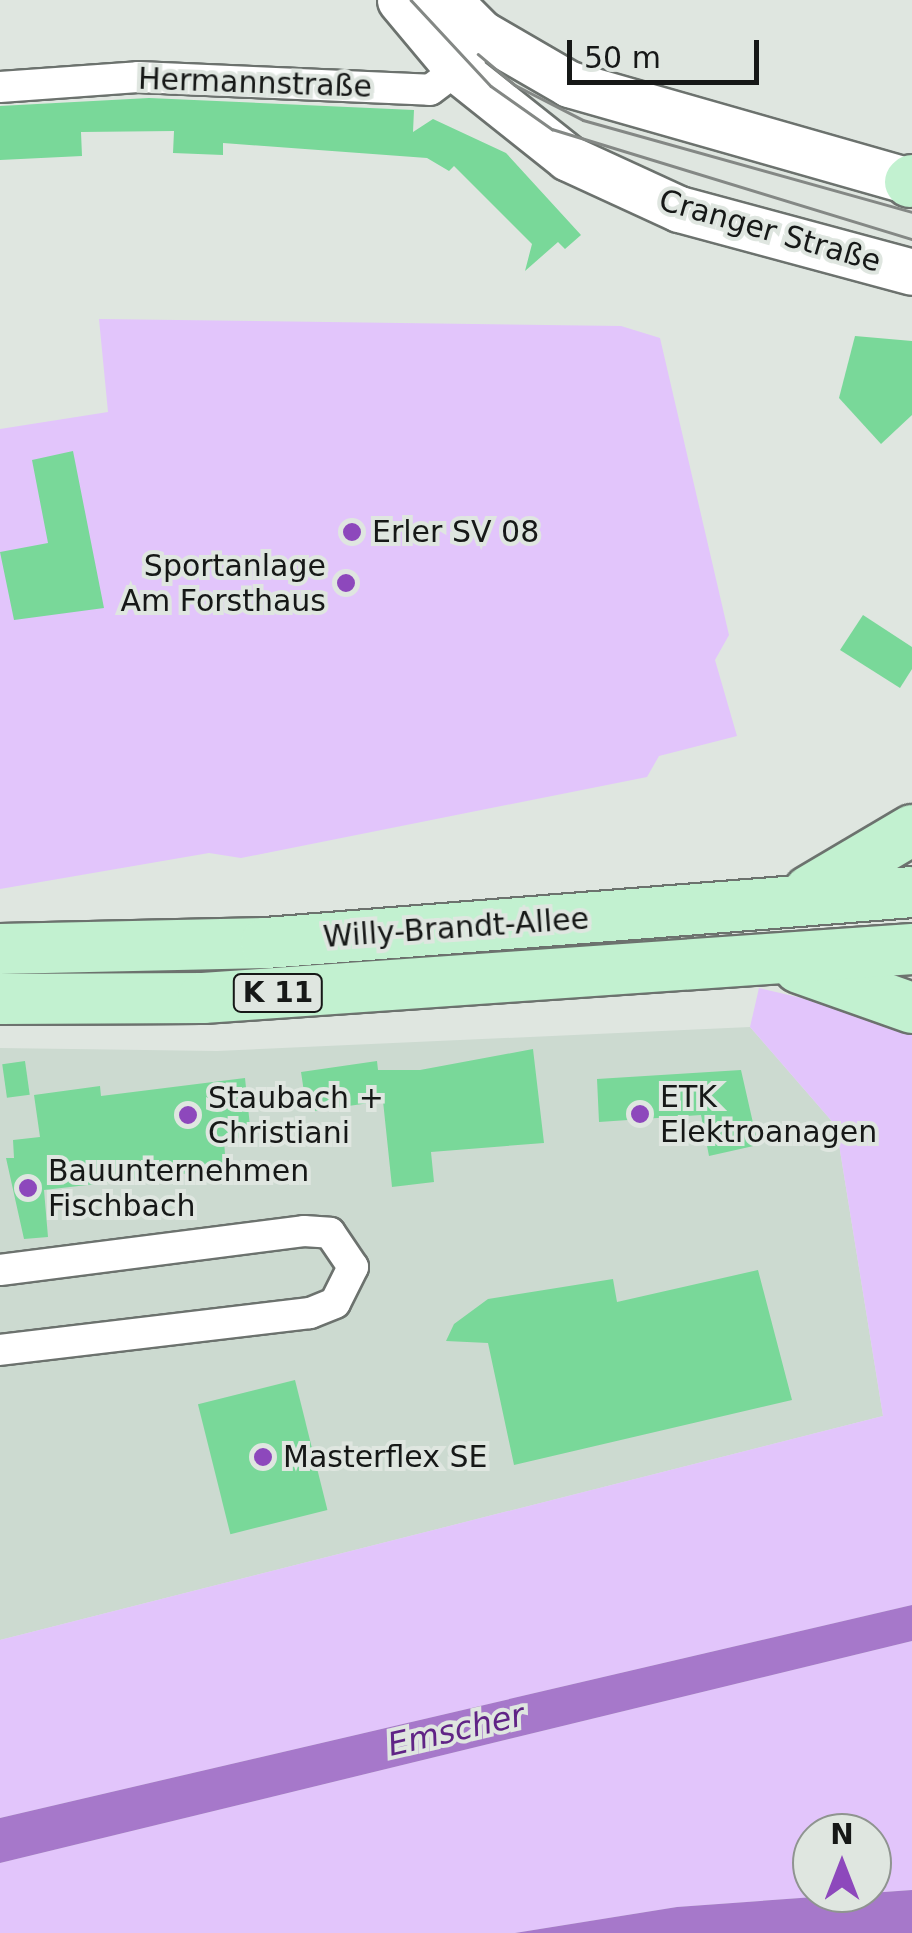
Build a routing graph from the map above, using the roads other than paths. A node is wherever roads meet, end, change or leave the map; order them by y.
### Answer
1 (400, 0) edge
2 (448, 0) edge
3 (481, 33) junction
4 (460, 72) junction
5 (0, 87) edge
6 (911, 181) edge
7 (912, 272) edge
8 (912, 830) edge
9 (912, 892) edge
10 (786, 902) junction
11 (0, 949) edge
12 (912, 949) edge
13 (781, 960) junction
14 (0, 998) edge
15 (912, 1008) edge
16 (0, 1270) edge
17 (0, 1350) edge

1 - 4 main road, Cranger Straße
2 - 3 main road
3 - 4 street
3 - 6 main road
4 - 5 street, Hermannstraße
4 - 7 main road, Cranger Straße
8 - 10 main road
9 - 10 main road, Willy-Brandt-Allee / K 11
10 - 11 main road, Willy-Brandt-Allee / K 11
12 - 13 main road, Willy-Brandt-Allee / K 11
13 - 14 main road, Willy-Brandt-Allee / K 11
13 - 15 main road
16 - 17 street

